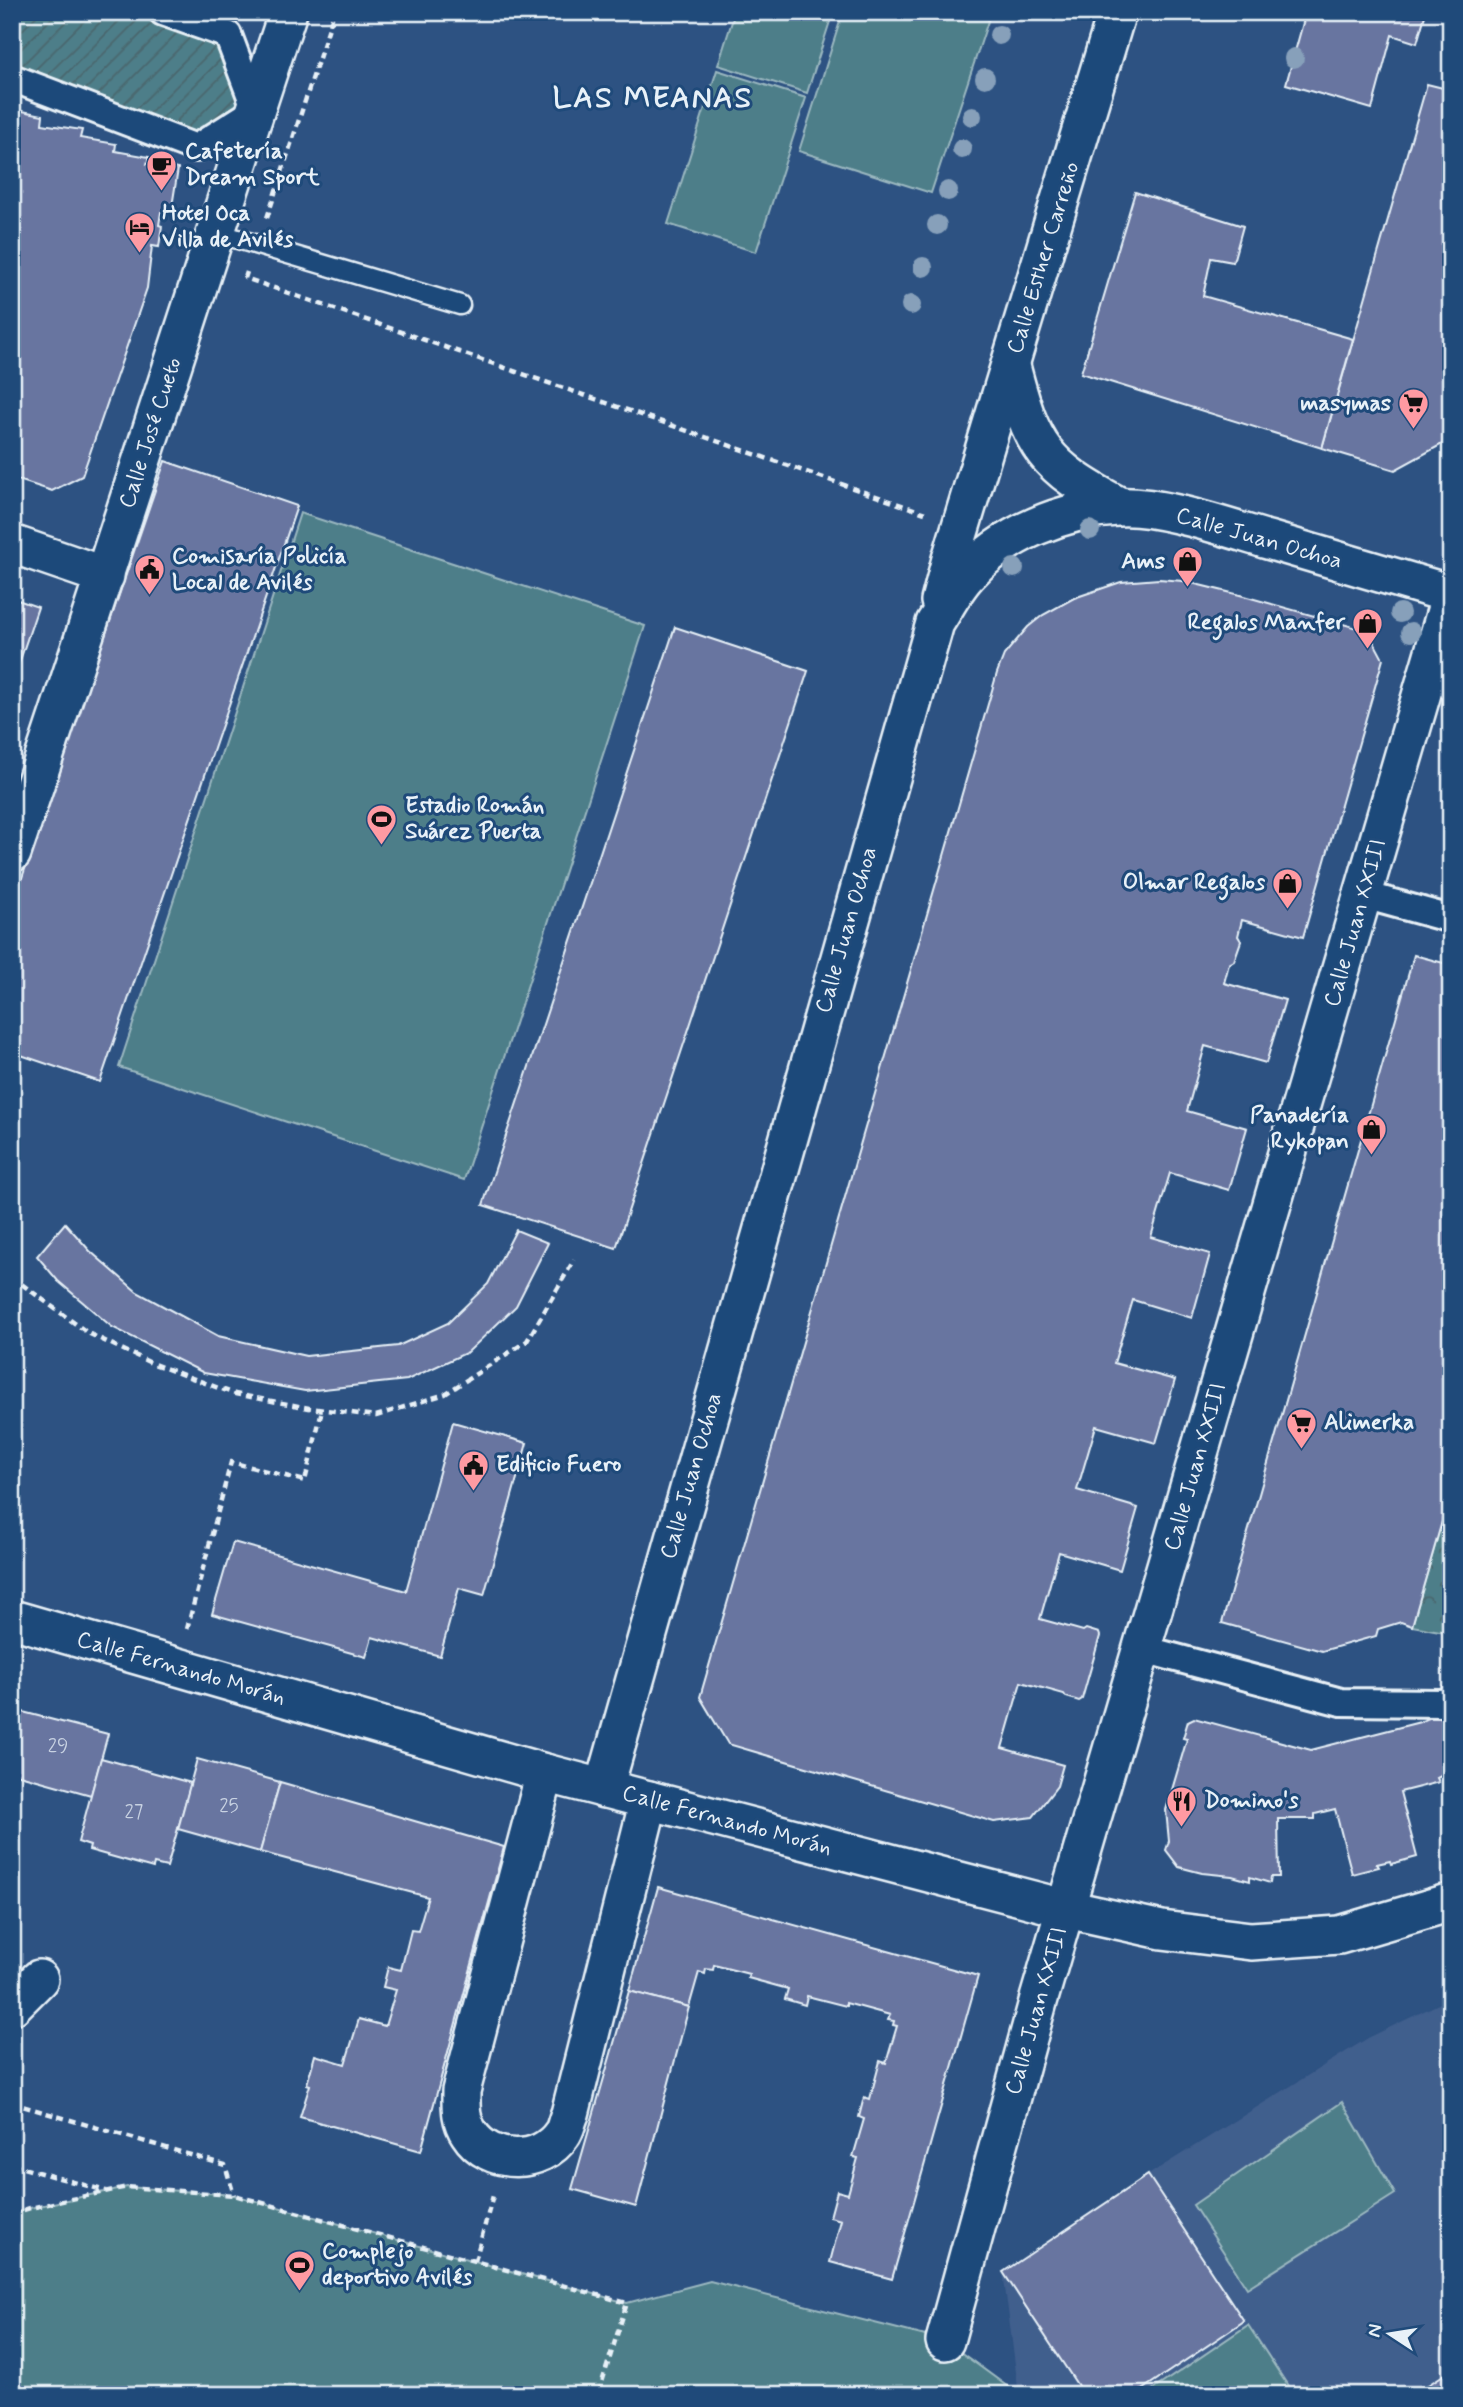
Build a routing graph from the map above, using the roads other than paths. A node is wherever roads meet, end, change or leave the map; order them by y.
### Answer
1 (163, 12) edge
2 (288, 12) edge
3 (1118, 12) edge
4 (12, 78) edge
5 (256, 110) junction
6 (215, 233) junction
7 (460, 306) dead end
8 (1012, 366) junction
9 (1119, 506) junction
10 (12, 544) edge
11 (106, 576) junction
12 (1451, 594) edge
13 (934, 623) junction
14 (12, 853) edge
15 (1364, 895) junction
16 (1451, 919) edge
17 (12, 1619) edge
18 (1143, 1649) junction
19 (1451, 1699) edge
20 (544, 1773) junction
21 (604, 1789) junction
22 (649, 1800) junction
23 (1451, 1902) edge
24 (1067, 1909) junction
25 (39, 1979) dead end
26 (12, 2006) edge
27 (945, 2341) dead end

1 - 5 street
2 - 5 street, Calle José Cueto
3 - 8 street, Calle Esther Carreño
4 - 5 street
5 - 6 street, Calle José Cueto
6 - 7 lane
6 - 11 street, Calle José Cueto
8 - 9 street, Calle Esther Carreño
8 - 13 street
9 - 12 street, Calle Juan Ochoa
9 - 13 street, Calle Juan Ochoa
10 - 11 street
11 - 14 street, Calle José Cueto
12 - 15 street, Calle Juan XXIII
13 - 21 street, Calle Juan Ochoa
15 - 16 street
15 - 18 street, Calle Juan XXIII
17 - 20 street, Calle Fernando Morán
18 - 19 street
18 - 24 street, Calle Juan XXIII
20 - 21 street, Calle Fernando Morán
20 - 22 street
21 - 22 street, Calle Fernando Morán
22 - 24 street, Calle Fernando Morán
23 - 24 street, Calle Fernando Morán
24 - 27 street, Calle Juan XXIII
25 - 26 street

